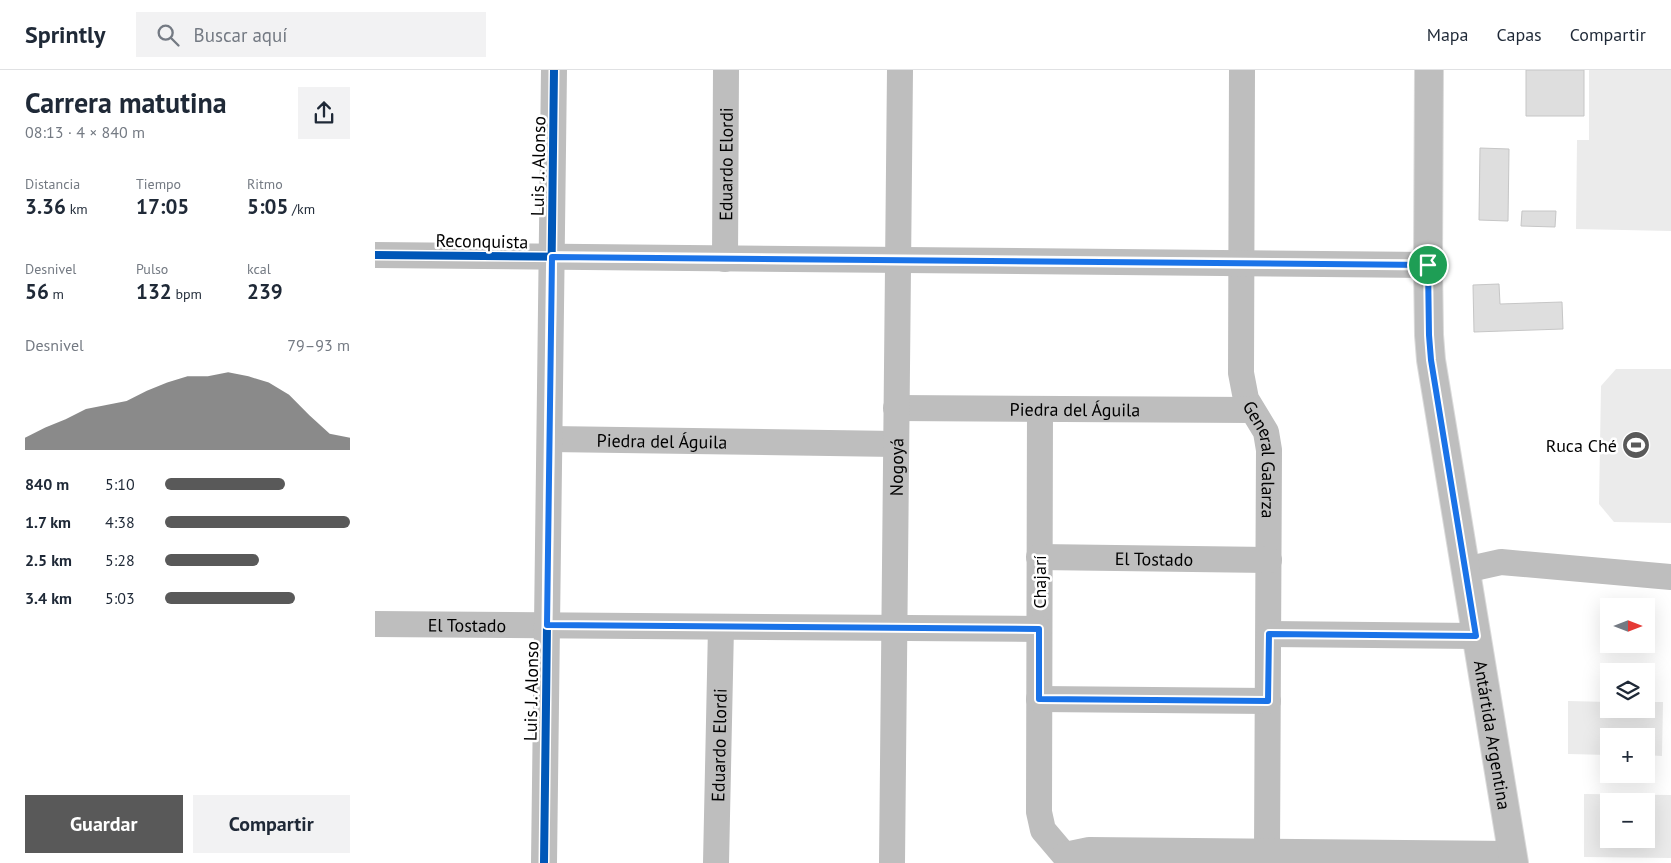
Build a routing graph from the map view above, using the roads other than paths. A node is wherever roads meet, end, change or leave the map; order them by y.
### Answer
1 (554, 70) edge
2 (726, 70) edge
3 (900, 70) edge
4 (1243, 70) edge
5 (1429, 70) edge
6 (375, 255) edge
7 (552, 257) junction
8 (725, 259) junction
9 (898, 260) junction
10 (1241, 263) junction
11 (1428, 265) junction
12 (897, 408) junction
13 (1040, 409) junction
14 (1252, 410) junction
15 (550, 439) junction
16 (896, 444) junction
17 (1039, 557) junction
18 (1269, 560) junction
19 (1465, 570) junction
20 (1671, 577) edge
21 (375, 624) edge
22 (547, 625) junction
23 (721, 627) junction
24 (894, 628) junction
25 (1039, 629) junction
26 (1269, 634) junction
27 (1476, 636) junction
28 (1039, 699) junction
29 (1268, 701) junction
30 (1267, 852) junction
31 (1514, 858) edge
32 (1068, 859) edge
33 (544, 863) edge
34 (716, 863) edge
35 (891, 863) edge

1 - 7 street, Luis J. Alonso
2 - 8 street, Eduardo Elordi
3 - 9 street, Nogoyá
4 - 10 street, General Galarza
5 - 11 main road, Antártida Argentina
6 - 7 street, Reconquista
7 - 8 street, Reconquista
7 - 15 street, Luis J. Alonso
8 - 9 street, Reconquista
9 - 10 street, Reconquista
9 - 12 street, Nogoyá
10 - 11 street, Reconquista
10 - 14 street, General Galarza
11 - 19 main road, Antártida Argentina
12 - 13 street, Piedra del Águila
12 - 16 street, Nogoyá
13 - 14 street, Piedra del Águila
13 - 17 street, Chajarí
14 - 18 street, General Galarza
15 - 16 street, Piedra del Águila
15 - 22 street, Luis J. Alonso
16 - 24 street, Nogoyá
17 - 18 street, El Tostado
17 - 25 street, Chajarí
18 - 26 street, General Galarza
19 - 20 street
19 - 27 main road, Antártida Argentina
21 - 22 street, El Tostado
22 - 23 street, El Tostado
22 - 33 street, Luis J. Alonso
23 - 24 street, El Tostado
23 - 34 street, Eduardo Elordi
24 - 25 street, El Tostado
24 - 35 street, Nogoyá
25 - 28 street, Chajarí
26 - 27 street
26 - 29 street, General Galarza
27 - 31 main road, Antártida Argentina
28 - 29 street
28 - 32 street, Chajarí
29 - 30 street, General Galarza
30 - 31 street
30 - 32 street

